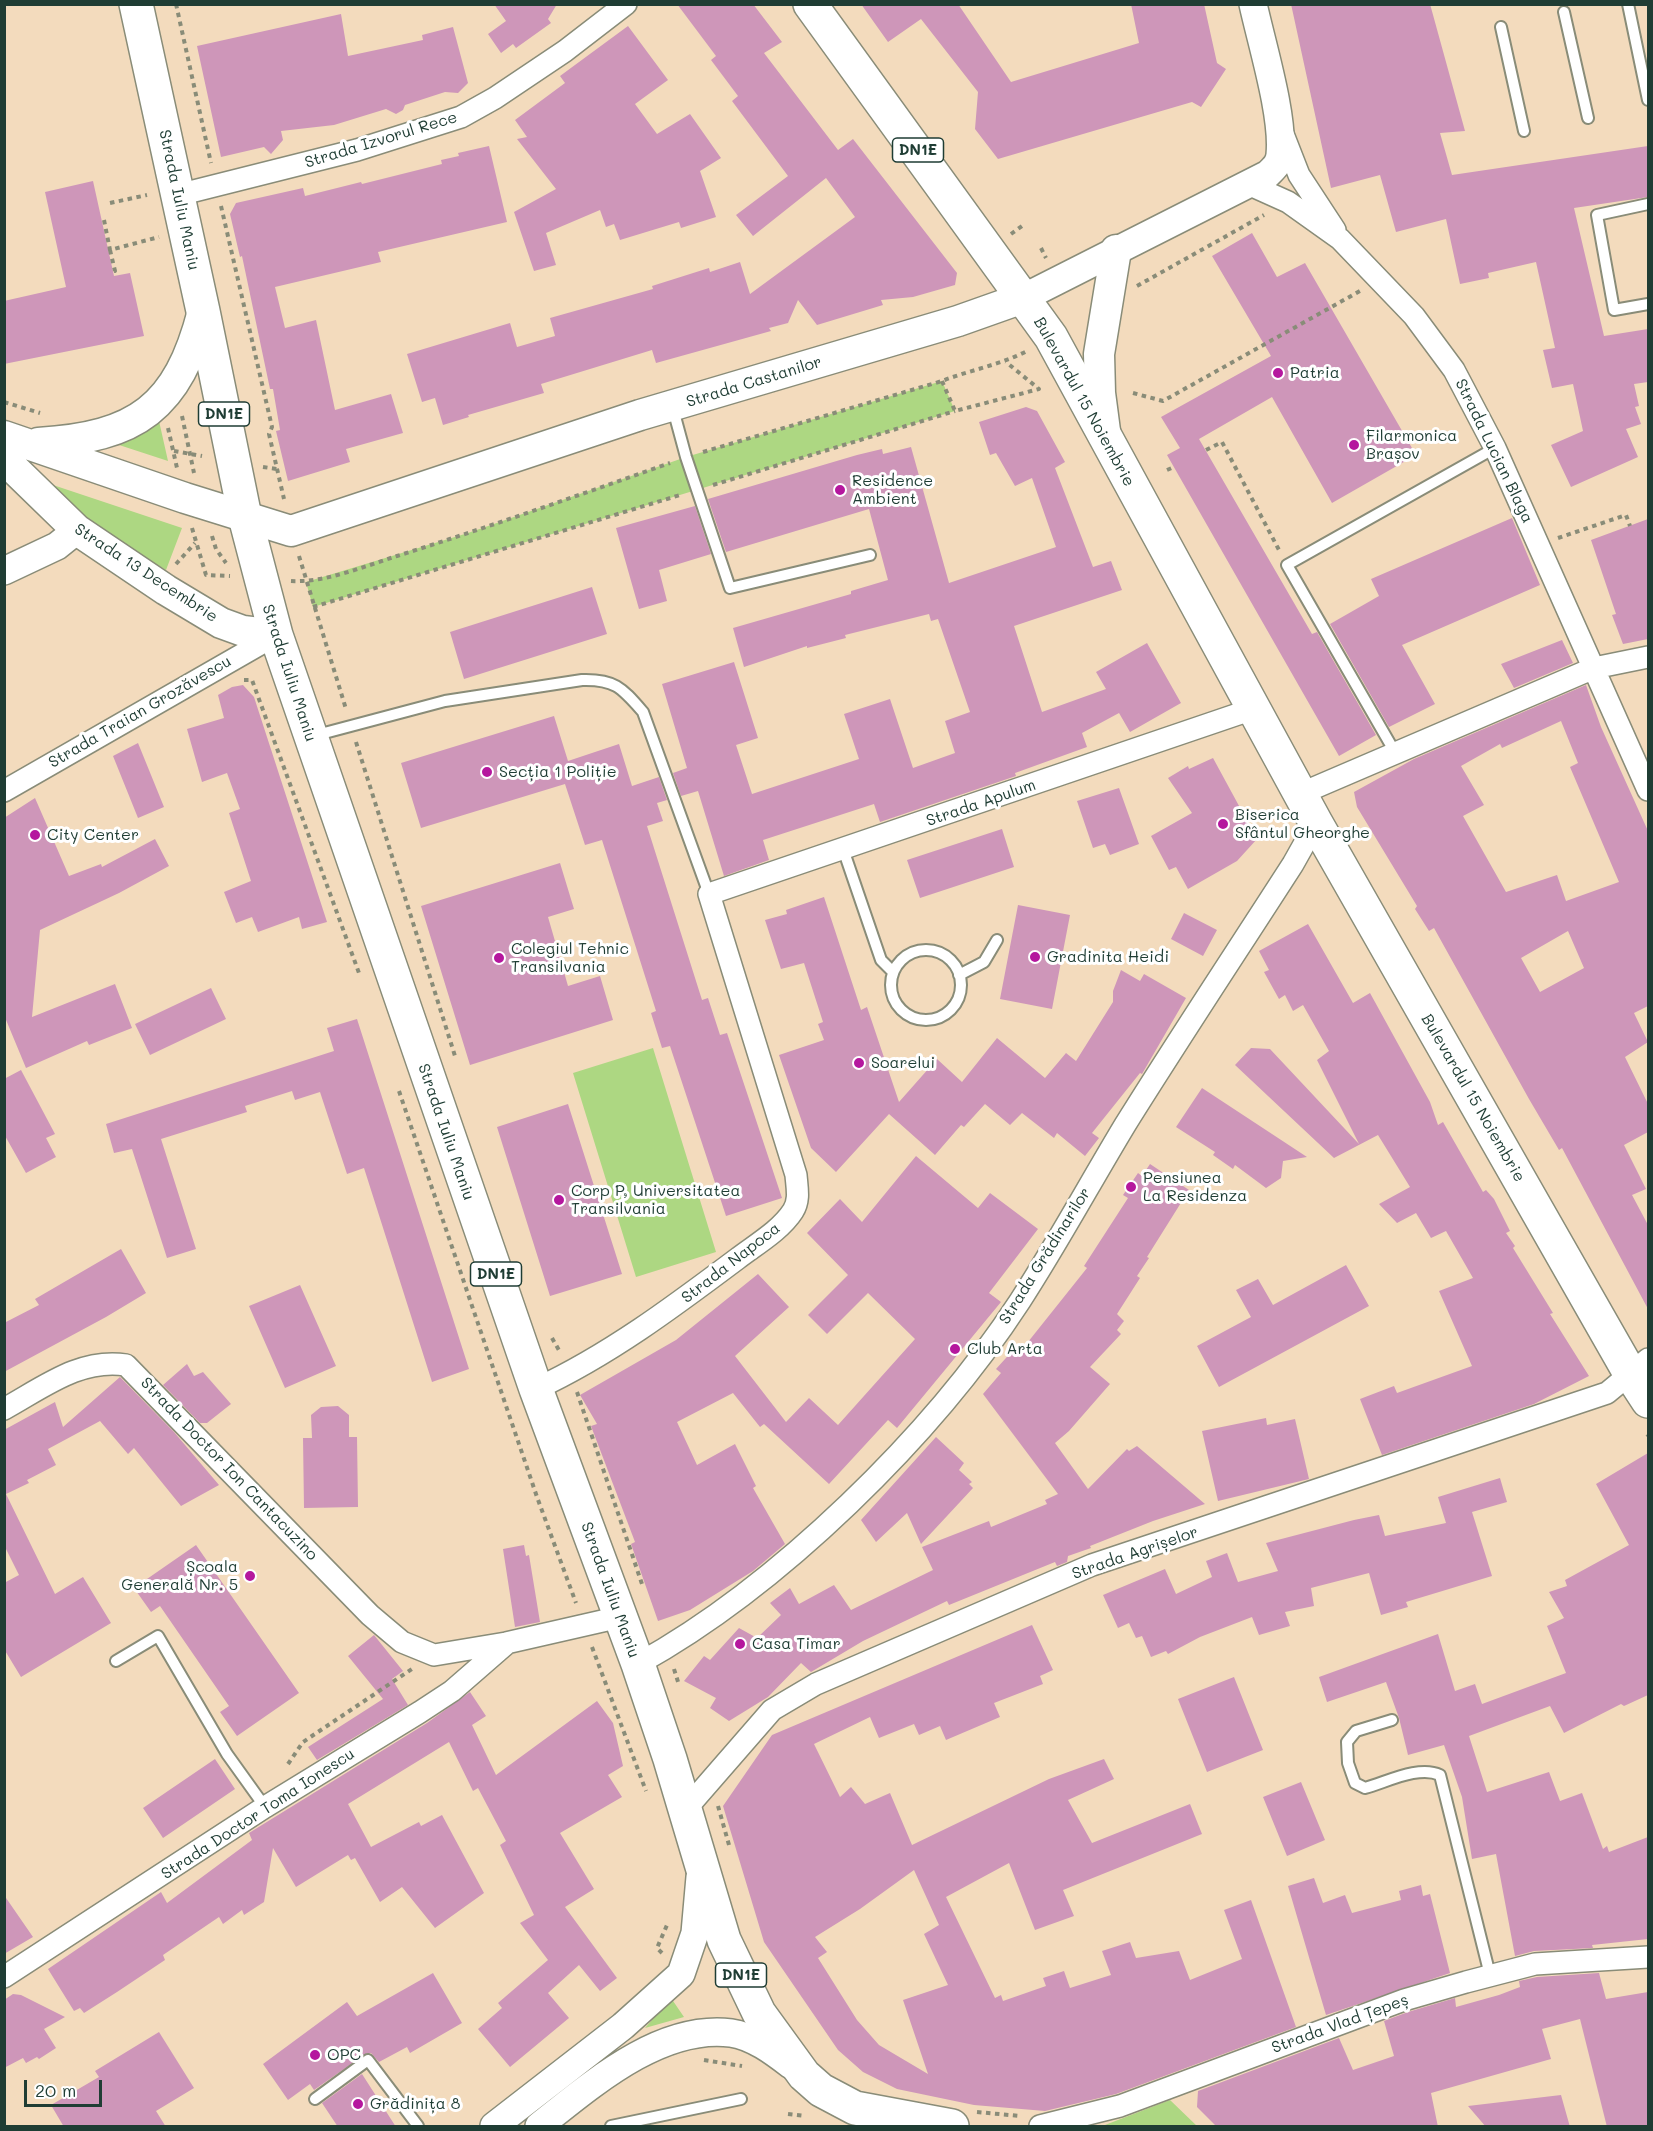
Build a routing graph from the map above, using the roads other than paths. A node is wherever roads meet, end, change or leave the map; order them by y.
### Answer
1 (136, 4) edge
2 (626, 4) edge
3 (810, 4) edge
4 (1253, 4) edge
5 (1629, 4) edge
6 (1564, 12) dead end
7 (1501, 27) dead end
8 (1648, 100) edge
9 (1588, 118) dead end
10 (1279, 125) junction
11 (1524, 131) dead end
12 (1248, 184) junction
13 (166, 194) junction
14 (1648, 204) edge
15 (1340, 239) junction
16 (1116, 250) junction
17 (1023, 298) junction
18 (1648, 304) edge
19 (203, 310) junction
20 (672, 406) junction
21 (1106, 440) junction
22 (12, 446) edge
23 (1495, 448) junction
24 (245, 517) junction
25 (77, 530) junction
26 (870, 555) dead end
27 (4, 571) edge
28 (276, 635) junction
29 (1648, 657) edge
30 (1594, 668) junction
31 (1253, 709) junction
32 (309, 737) junction
33 (1396, 754) junction
34 (1648, 790) edge
35 (4, 791) edge
36 (1300, 794) junction
37 (1316, 823) junction
38 (843, 849) junction
39 (709, 894) junction
40 (997, 940) dead end
41 (893, 972) junction
42 (959, 975) junction
43 (1643, 1378) edge
44 (536, 1389) junction
45 (4, 1409) edge
46 (620, 1617) junction
47 (506, 1643) junction
48 (434, 1655) junction
49 (116, 1661) dead end
50 (638, 1664) junction
51 (452, 1691) junction
52 (1392, 1720) dead end
53 (269, 1804) junction
54 (685, 1810) junction
55 (701, 1863) junction
56 (1648, 1957) edge
57 (1490, 1976) junction
58 (4, 1977) edge
59 (804, 2075) junction
60 (315, 2099) dead end
61 (741, 2100) dead end
62 (539, 2126) edge
63 (418, 2127) edge
64 (494, 2127) edge
65 (556, 2127) edge
66 (611, 2127) edge
67 (952, 2127) edge
68 (1040, 2127) edge

1 - 13 main road, Strada Iuliu Maniu / DN1E
2 - 13 street, Strada Izvorul Rece
3 - 17 main road, Bulevardul 15 Noiembrie / DN1E
4 - 10 street
5 - 8 lane
6 - 9 lane
7 - 11 lane
10 - 12 street, Strada Castanilor
10 - 15 street
12 - 15 street, Strada Lucian Blaga
12 - 16 street, Strada Castanilor
13 - 19 main road, Strada Iuliu Maniu / DN1E
14 - 18 lane
15 - 23 street, Strada Lucian Blaga
16 - 17 street, Strada Castanilor
16 - 21 main road
17 - 20 main road, Strada Castanilor
17 - 21 main road, Bulevardul 15 Noiembrie / DN1E
19 - 22 main road
19 - 24 main road, Strada Iuliu Maniu / DN1E
20 - 24 main road, Strada Castanilor
20 - 26 lane
21 - 31 main road, Bulevardul 15 Noiembrie / DN1E
22 - 24 main road
22 - 25 main road, Strada 13 Decembrie
23 - 30 street, Strada Lucian Blaga
23 - 33 lane
24 - 28 main road, Strada Iuliu Maniu / DN1E
25 - 27 street
25 - 28 main road, Strada 13 Decembrie
28 - 32 main road, Strada Iuliu Maniu / DN1E
28 - 35 street, Strada Traian Grozăvescu
29 - 30 street
30 - 33 street
30 - 34 street, Strada Lucian Blaga
31 - 36 main road, Bulevardul 15 Noiembrie / DN1E
31 - 38 street, Strada Apulum
32 - 39 lane
32 - 44 main road, Strada Iuliu Maniu / DN1E
33 - 36 street
36 - 37 main road, Bulevardul 15 Noiembrie / DN1E
37 - 43 main road, Bulevardul 15 Noiembrie / DN1E
37 - 50 street, Strada Grădinarilor
38 - 39 street, Strada Apulum
38 - 41 lane
39 - 44 street, Strada Napoca
40 - 42 lane
41 - 42 lane
41 - 42 lane
43 - 54 street, Strada Agrișelor
44 - 46 main road, Strada Iuliu Maniu / DN1E
45 - 48 street, Strada Doctor Ion Cantacuzino
46 - 47 street
46 - 50 main road, Strada Iuliu Maniu / DN1E
47 - 48 street
47 - 51 street, Strada Doctor Toma Ionescu
48 - 51 street
49 - 53 lane
50 - 54 main road, Strada Iuliu Maniu / DN1E
51 - 53 street, Strada Doctor Toma Ionescu
52 - 57 lane
53 - 58 street, Strada Doctor Toma Ionescu
54 - 55 main road, Strada Iuliu Maniu / DN1E
55 - 59 main road, Strada Iuliu Maniu / DN1E
55 - 64 street
56 - 57 street, Strada Vlad Țepeș
57 - 68 street, Strada Vlad Țepeș
59 - 62 street
59 - 67 main road, Strada Iuliu Maniu / DN1E
60 - 63 lane
61 - 66 lane
62 - 65 lane

